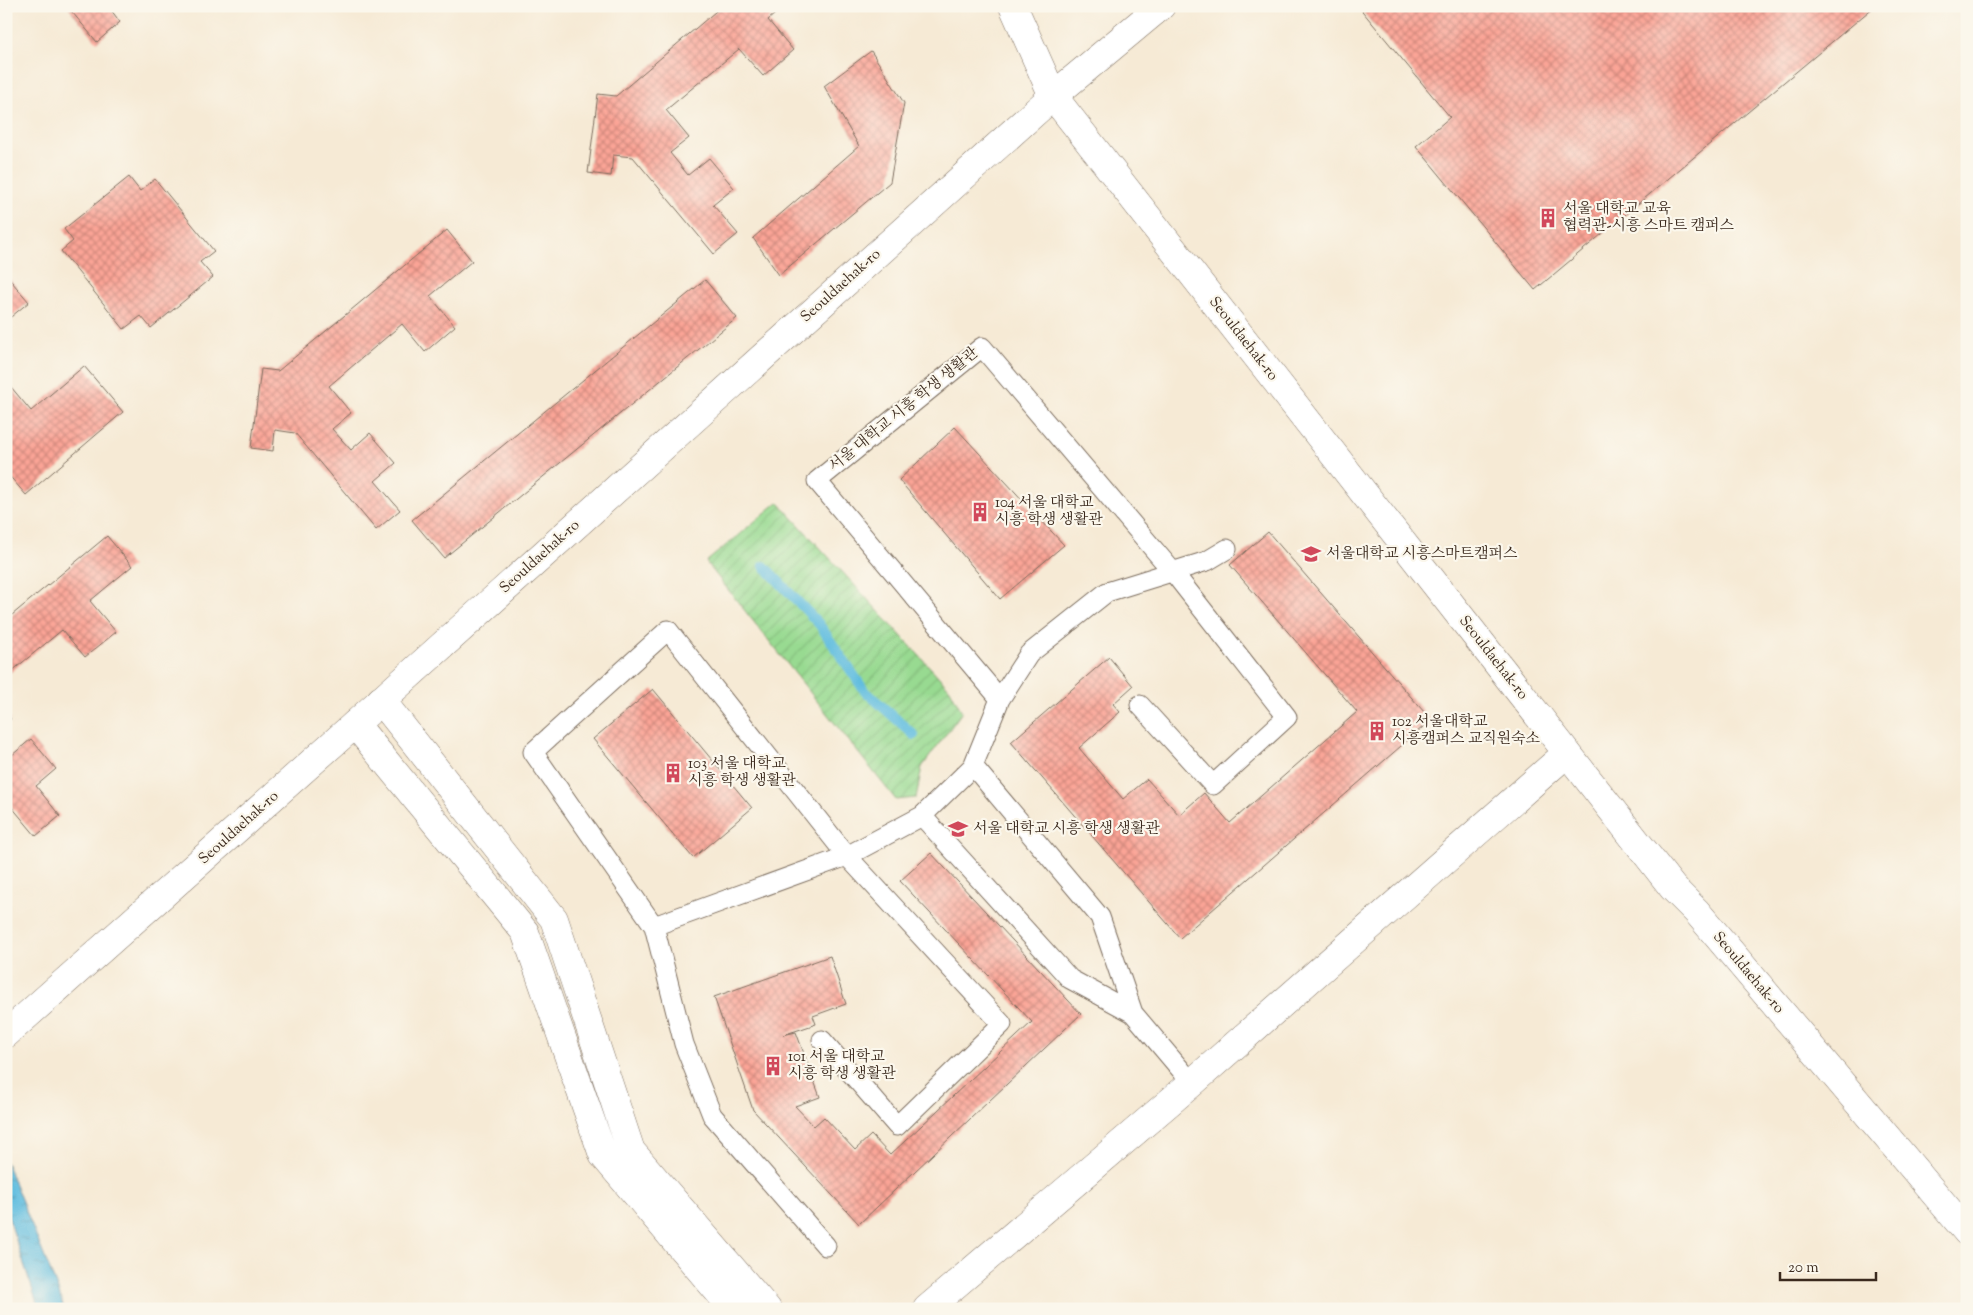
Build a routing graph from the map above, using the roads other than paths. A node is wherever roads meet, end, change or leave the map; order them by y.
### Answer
1 (1013, 6) edge
2 (1161, 6) edge
3 (1053, 96) junction
4 (1227, 549) dead end
5 (1173, 572) junction
6 (1000, 699) junction
7 (381, 700) junction
8 (1140, 705) dead end
9 (355, 724) junction
10 (1567, 753) junction
11 (973, 766) junction
12 (922, 816) junction
13 (847, 856) junction
14 (654, 926) junction
15 (1133, 1013) junction
16 (6, 1034) edge
17 (822, 1040) dead end
18 (1192, 1083) junction
19 (1967, 1232) edge
20 (826, 1246) dead end
21 (733, 1309) edge
22 (767, 1309) edge
23 (928, 1309) edge

1 - 3 street, Seouldaehak-ro
2 - 3 street
3 - 7 street, Seouldaehak-ro
3 - 10 street, Seouldaehak-ro
4 - 5 lane
5 - 6 lane
5 - 6 lane, 서울 대학교 시흥 학생 생활관
5 - 8 lane, 서울 대학교 시흥 학생 생활관
6 - 11 lane
7 - 9 street, Seouldaehak-ro
7 - 22 street
9 - 16 street, Seouldaehak-ro
9 - 21 street
10 - 18 street
10 - 19 street, Seouldaehak-ro
11 - 12 lane
11 - 15 lane
12 - 13 lane
12 - 15 lane
13 - 14 lane
13 - 14 lane
13 - 17 lane
14 - 20 lane
15 - 18 lane
18 - 23 street

